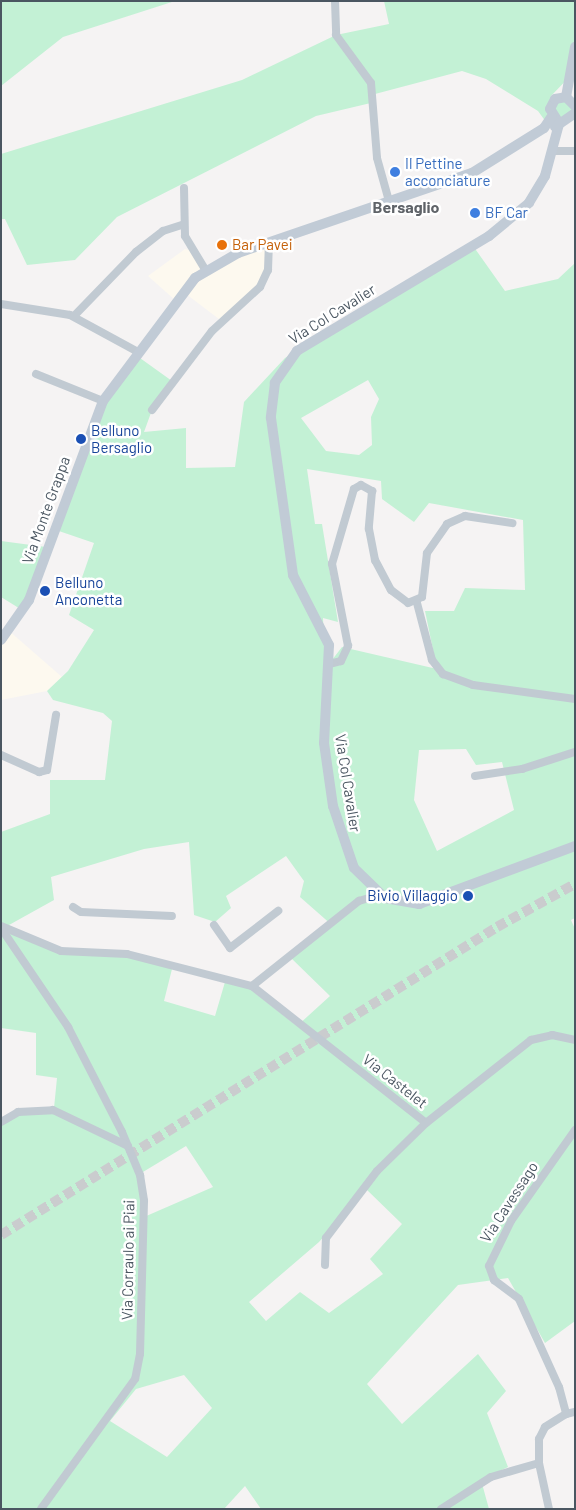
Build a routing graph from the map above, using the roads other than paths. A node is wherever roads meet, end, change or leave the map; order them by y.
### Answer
1 (335, 1) edge
2 (575, 48) edge
3 (571, 106) edge
4 (555, 122) junction
5 (553, 148) junction
6 (575, 151) edge
7 (184, 188) dead end
8 (389, 201) junction
9 (184, 224) junction
10 (269, 242) junction
11 (205, 269) junction
12 (1, 304) edge
13 (74, 316) junction
14 (138, 352) junction
15 (36, 374) dead end
16 (103, 401) junction
17 (152, 410) dead end
18 (512, 523) dead end
19 (417, 602) junction
20 (1, 640) edge
21 (329, 664) junction
22 (575, 699) edge
23 (56, 716) dead end
24 (575, 752) edge
25 (1, 755) edge
26 (475, 776) dead end
27 (575, 846) edge
28 (380, 895) junction
29 (73, 907) dead end
30 (278, 911) dead end
31 (172, 916) dead end
32 (214, 925) dead end
33 (1, 927) edge
34 (252, 986) junction
35 (575, 1040) edge
36 (1, 1122) edge
37 (426, 1123) junction
38 (575, 1130) edge
39 (128, 1146) junction
40 (325, 1265) dead end
41 (575, 1412) edge
42 (566, 1414) junction
43 (539, 1463) junction
44 (40, 1509) edge
45 (441, 1509) edge
46 (549, 1509) edge

1 - 8 street
2 - 3 main road
3 - 4 main road, Via Monte Grappa
3 - 4 main road
4 - 5 main road, Via Col Cavalier
4 - 8 main road, Via Monte Grappa
5 - 6 street
5 - 21 main road, Via Col Cavalier
7 - 9 street
8 - 10 main road, Via Monte Grappa
9 - 11 street
9 - 13 street
10 - 11 main road, Via Monte Grappa
10 - 17 street
11 - 14 main road, Via Monte Grappa
12 - 13 street
13 - 14 street
14 - 16 main road, Via Monte Grappa
15 - 16 street
16 - 20 main road, Via Monte Grappa
18 - 19 street
19 - 21 street
19 - 22 street
21 - 28 main road, Via Col Cavalier
23 - 25 street
24 - 26 street
27 - 28 main road, Via Col Cavalier
28 - 34 street
29 - 31 street
30 - 32 street
33 - 34 street, Via Castelet
33 - 39 street, Via Corraulo ai Piai
34 - 37 street, Via Castelet
35 - 37 street
36 - 39 street
37 - 40 street, Via Castelet
38 - 42 street, Via Cavessago
39 - 44 street, Via Corraulo ai Piai
41 - 42 street
42 - 43 street
43 - 45 street
43 - 46 street

